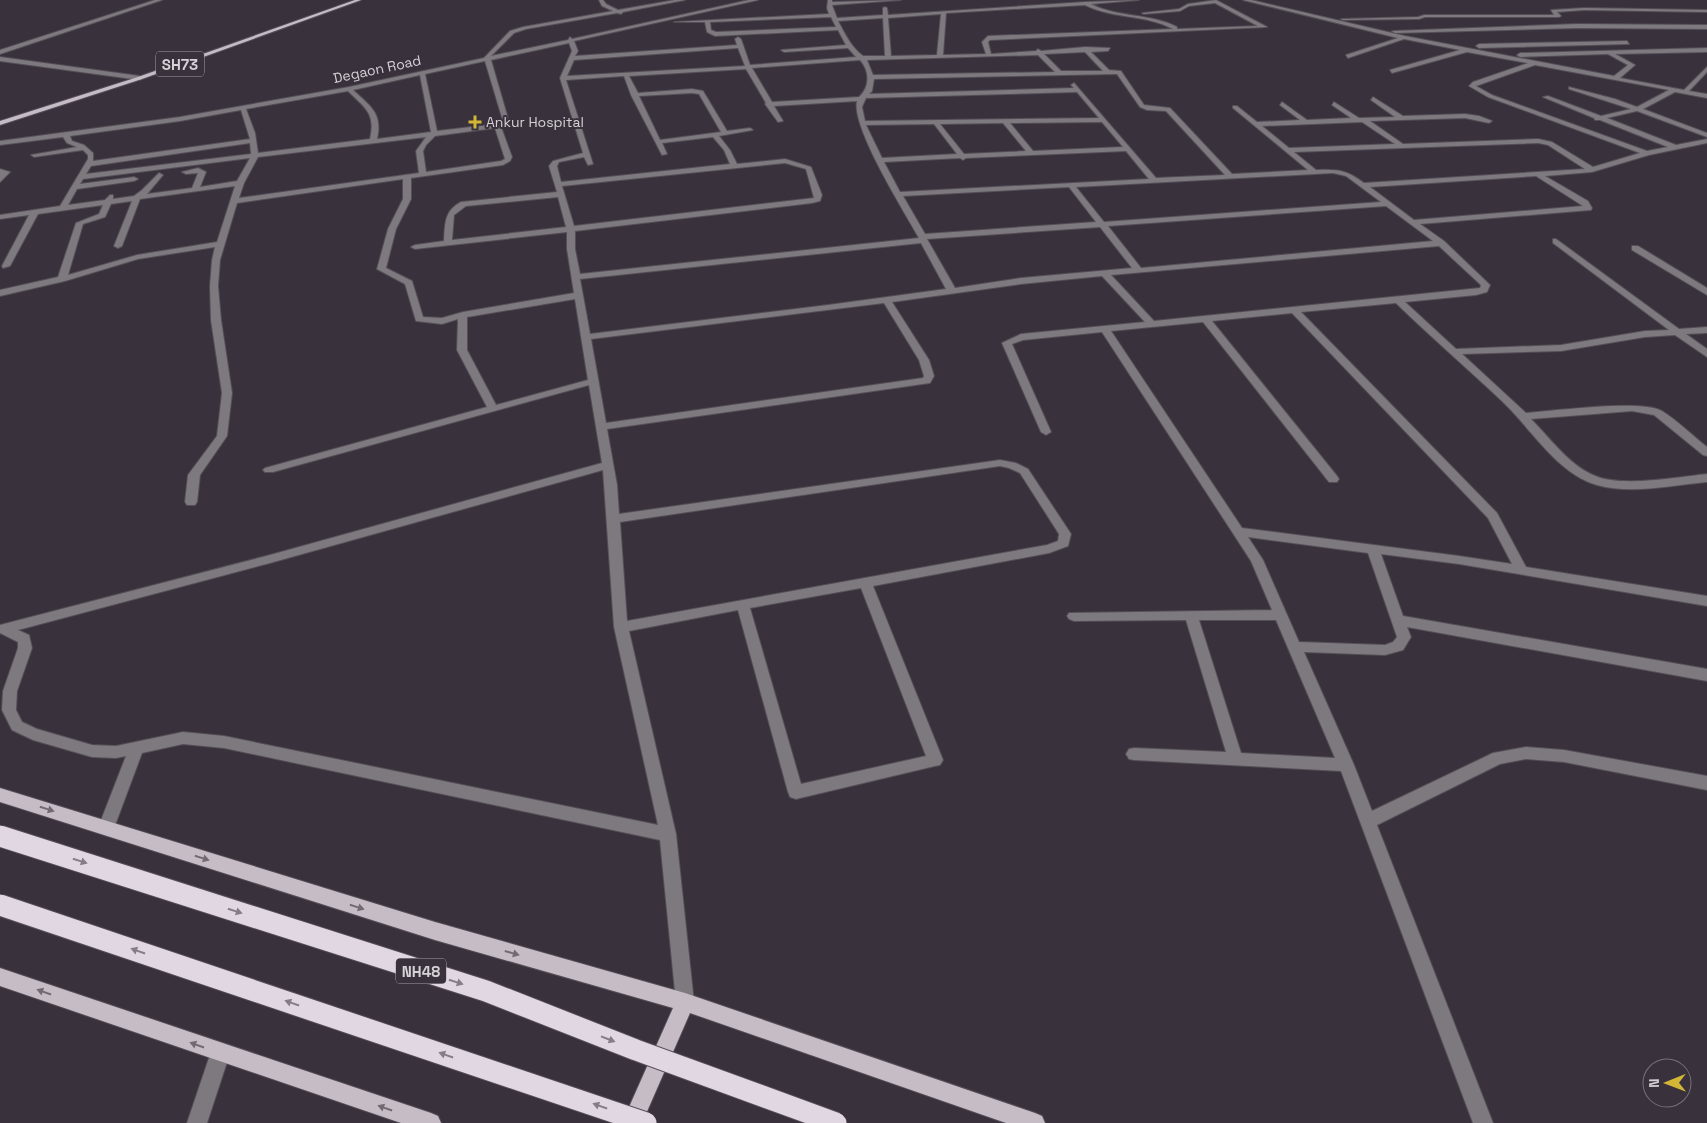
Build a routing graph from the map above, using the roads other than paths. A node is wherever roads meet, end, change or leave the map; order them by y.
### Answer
1 (160, 0) edge
2 (359, 0) edge
3 (601, 0) edge
4 (660, 0) edge
5 (683, 0) edge
6 (756, 0) edge
7 (900, 0) edge
8 (1137, 0) edge
9 (1245, 0) edge
10 (883, 1) edge
11 (1083, 1) edge
12 (1213, 1) edge
13 (670, 2) junction
14 (830, 2) edge
15 (1571, 3) dead end
16 (1699, 6) dead end
17 (1584, 9) junction
18 (1707, 11) edge
19 (619, 12) junction
20 (944, 12) junction
21 (1124, 15) junction
22 (627, 16) dead end
23 (887, 16) junction
24 (1559, 16) junction
25 (835, 17) junction
26 (663, 19) junction
27 (1320, 19) junction
28 (634, 20) dead end
29 (707, 21) junction
30 (641, 24) junction
31 (1577, 26) junction
32 (1707, 27) edge
33 (840, 28) junction
34 (1177, 29) junction
35 (1375, 31) junction
36 (736, 33) junction
37 (1615, 37) dead end
38 (1405, 38) junction
39 (570, 39) junction
40 (1627, 43) junction
41 (740, 46) junction
42 (850, 46) junction
43 (1454, 47) junction
44 (1085, 49) junction
45 (1108, 49) dead end
46 (1468, 50) junction
47 (1707, 50) edge
48 (1038, 51) junction
49 (0, 52) edge
50 (1608, 52) junction
51 (1646, 52) junction
52 (989, 55) junction
53 (1498, 55) junction
54 (1348, 56) dead end
55 (487, 57) junction
56 (888, 57) junction
57 (940, 57) junction
58 (572, 58) junction
59 (862, 58) junction
60 (0, 59) edge
61 (795, 63) junction
62 (1534, 63) junction
63 (748, 67) junction
64 (1707, 69) edge
65 (1107, 71) junction
66 (1392, 71) dead end
67 (422, 72) junction
68 (1063, 74) junction
69 (626, 75) junction
70 (871, 77) junction
71 (140, 78) junction
72 (563, 78) junction
73 (1615, 79) junction
74 (1571, 88) dead end
75 (349, 89) junction
76 (1078, 90) junction
77 (1674, 90) junction
78 (1685, 92) junction
79 (634, 95) junction
80 (1707, 96) edge
81 (863, 97) junction
82 (1546, 97) dead end
83 (1373, 99) dead end
84 (768, 104) junction
85 (1282, 104) dead end
86 (1334, 104) dead end
87 (1235, 107) dead end
88 (243, 108) junction
89 (1638, 109) junction
90 (1598, 118) junction
91 (1402, 119) junction
92 (1104, 120) junction
93 (1360, 120) junction
94 (780, 121) dead end
95 (1489, 121) dead end
96 (1306, 122) junction
97 (0, 123) edge
98 (862, 123) junction
99 (1006, 123) junction
100 (937, 124) junction
101 (1254, 124) junction
102 (1565, 124) junction
103 (497, 126) junction
104 (750, 130) dead end
105 (434, 133) junction
106 (726, 134) junction
107 (66, 135) junction
108 (1707, 135) edge
109 (716, 136) junction
110 (253, 141) junction
111 (1707, 141) edge
112 (373, 142) junction
113 (658, 142) junction
114 (0, 143) edge
115 (1402, 146) junction
116 (1675, 147) junction
117 (85, 148) junction
118 (1128, 150) junction
119 (1286, 150) junction
120 (1647, 153) junction
121 (664, 154) dead end
122 (1032, 154) junction
123 (34, 155) dead end
124 (255, 156) junction
125 (962, 158) junction
126 (879, 160) junction
127 (88, 164) junction
128 (734, 166) junction
129 (1592, 170) junction
130 (0, 171) edge
131 (125, 171) junction
132 (1314, 172) junction
133 (423, 174) junction
134 (1537, 174) junction
135 (159, 175) junction
136 (407, 176) junction
137 (1230, 176) junction
138 (80, 177) junction
139 (0, 180) edge
140 (1154, 180) junction
141 (120, 181) junction
142 (240, 183) junction
143 (1071, 185) junction
144 (1363, 185) junction
145 (74, 187) junction
146 (559, 189) junction
147 (195, 190) junction
148 (898, 194) junction
149 (137, 197) junction
150 (108, 202) junction
151 (234, 202) junction
152 (1388, 204) junction
153 (62, 209) junction
154 (36, 212) junction
155 (0, 217) edge
156 (1415, 222) junction
157 (1102, 224) junction
158 (571, 230) junction
159 (923, 238) junction
160 (1556, 241) dead end
161 (448, 243) junction
162 (1440, 243) junction
163 (220, 244) junction
164 (118, 246) dead end
165 (416, 247) dead end
166 (1635, 248) dead end
167 (6, 266) dead end
168 (1138, 270) junction
169 (1104, 273) junction
170 (577, 277) junction
171 (62, 279) junction
172 (952, 291) junction
173 (1707, 292) edge
174 (0, 293) edge
175 (580, 295) junction
176 (1397, 299) junction
177 (887, 300) junction
178 (1294, 310) junction
179 (463, 315) junction
180 (1205, 318) junction
181 (1152, 324) junction
182 (1104, 328) junction
183 (1707, 330) edge
184 (1676, 331) junction
185 (587, 337) junction
186 (1452, 352) junction
187 (1707, 354) edge
188 (594, 381) junction
189 (493, 408) junction
190 (1523, 416) junction
191 (602, 427) junction
192 (1046, 432) dead end
193 (1707, 453) edge
194 (608, 466) junction
195 (269, 470) dead end
196 (1707, 478) edge
197 (1333, 479) dead end
198 (191, 502) dead end
199 (614, 519) junction
200 (1240, 532) junction
201 (1373, 550) junction
202 (1522, 571) junction
203 (865, 582) junction
204 (1707, 602) edge
205 (743, 605) junction
206 (1282, 615) junction
207 (1074, 616) dead end
208 (1191, 616) junction
209 (1398, 620) junction
210 (621, 627) junction
211 (2, 629) edge
212 (1296, 647) junction
213 (1707, 674) edge
214 (137, 748) junction
215 (1134, 754) dead end
216 (1235, 758) junction
217 (1346, 766) junction
218 (1707, 783) edge
219 (0, 795) edge
220 (1368, 821) junction
221 (106, 828) junction
222 (668, 834) junction
223 (0, 836) edge
224 (0, 905) edge
225 (0, 977) edge
226 (685, 1002) junction
227 (220, 1053) junction
228 (197, 1123) edge
229 (431, 1123) edge
230 (632, 1123) edge
231 (646, 1123) edge
232 (836, 1123) edge
233 (1035, 1123) edge
234 (1483, 1123) edge

1 - 49 street
2 - 71 main road, SH73
3 - 19 street
4 - 13 street
5 - 13 street
6 - 26 street, Degaon Road
7 - 10 street
8 - 11 street
9 - 27 street
10 - 14 street
10 - 23 street
11 - 20 street
11 - 21 street
12 - 21 street
12 - 34 street
13 - 19 street
14 - 25 street
15 - 17 street
16 - 18 street
17 - 18 street
17 - 24 street
19 - 22 street
19 - 55 street
20 - 23 street
20 - 57 street
21 - 34 street
23 - 25 street
23 - 56 street
24 - 27 street
24 - 31 street
25 - 29 street
25 - 33 street
26 - 29 street
26 - 30 street, Degaon Road
27 - 35 street
28 - 30 street
29 - 36 street
30 - 39 street, Degaon Road
31 - 32 street
31 - 35 street
33 - 36 street
33 - 42 street
34 - 52 street
35 - 38 street
36 - 41 street
37 - 40 street
38 - 43 street
38 - 54 street
39 - 55 street, Degaon Road
39 - 58 street
40 - 43 street
40 - 51 street
41 - 58 street
41 - 63 street
42 - 59 street
42 - 61 street
43 - 46 street
44 - 45 street
44 - 48 street
44 - 65 street
46 - 53 street
46 - 66 street
47 - 51 street
48 - 52 street
48 - 68 street
50 - 51 street
50 - 53 street
50 - 73 street
52 - 57 street
53 - 62 street
55 - 67 street, Degaon Road
55 - 103 street
56 - 57 street
56 - 59 street
58 - 72 street
59 - 61 street
59 - 70 street
60 - 71 street
61 - 63 street
62 - 73 street
62 - 102 street
63 - 69 street
63 - 84 street
64 - 78 street
65 - 68 street
65 - 137 street
67 - 75 street, Degaon Road
67 - 105 street
68 - 70 street
68 - 76 street
69 - 72 street
69 - 79 street
70 - 81 street
71 - 97 main road, SH73
72 - 146 street
73 - 77 street
74 - 89 street
75 - 88 street, Degaon Road
75 - 112 street
76 - 81 street
76 - 92 street
77 - 78 street
77 - 89 street
78 - 80 street
79 - 106 street
79 - 113 street
81 - 84 street
81 - 98 street
82 - 90 street
83 - 91 street
84 - 94 street
85 - 96 street
86 - 93 street
87 - 101 street
88 - 107 street, Degaon Road
88 - 110 street
89 - 90 street
89 - 108 street
90 - 102 street
90 - 116 street
91 - 93 street
91 - 95 street
92 - 99 street
92 - 118 street
93 - 96 street
93 - 115 street
96 - 101 street
98 - 100 street
98 - 126 street
99 - 100 street
99 - 122 street
100 - 125 street
101 - 119 street
102 - 120 street
103 - 105 street
103 - 133 street
104 - 106 street
105 - 112 street
105 - 133 street
106 - 109 street
107 - 114 street, Degaon Road
107 - 117 street
109 - 113 street
109 - 128 street
110 - 124 street
110 - 127 street
111 - 116 street
112 - 124 street
113 - 121 street
115 - 119 street
115 - 129 street
116 - 120 street
117 - 123 street
117 - 127 street
118 - 122 street
118 - 140 street
119 - 132 street
120 - 129 street
122 - 125 street
124 - 131 street
124 - 142 street
125 - 126 street
126 - 148 street
127 - 138 street
128 - 146 street
128 - 158 street
129 - 134 street
130 - 139 street
131 - 138 street
131 - 141 street
132 - 137 street
132 - 144 street
133 - 136 street
134 - 144 street
134 - 156 street
135 - 141 street
135 - 147 street
135 - 149 street
136 - 151 street
136 - 179 street
137 - 140 street
138 - 145 street
140 - 143 street
141 - 145 street
141 - 150 street
142 - 147 street
142 - 151 street
143 - 148 street
143 - 157 street
144 - 152 street
145 - 153 street
146 - 158 street
146 - 161 street
147 - 149 street
148 - 159 street
149 - 150 street
149 - 164 street
150 - 153 street
150 - 171 street
151 - 163 street
152 - 156 street
152 - 157 street
153 - 154 street
154 - 155 street
154 - 167 street
156 - 162 street
157 - 159 street
157 - 168 street
158 - 161 street
158 - 170 street
159 - 170 street
159 - 172 street
160 - 184 street
161 - 165 street
162 - 168 street
162 - 176 street
163 - 171 street
163 - 198 street
166 - 173 street
168 - 169 street
169 - 172 street
169 - 181 street
170 - 175 street
171 - 174 street
172 - 177 street
175 - 179 street
175 - 185 street
176 - 178 street
176 - 186 street
177 - 185 street
177 - 191 street
178 - 180 street
178 - 202 street
179 - 189 street
180 - 181 street
180 - 197 street
181 - 182 street
182 - 192 street
182 - 200 street
183 - 184 street
184 - 186 street
184 - 187 street
185 - 188 street
186 - 190 street
188 - 189 street
188 - 191 street
189 - 195 street
190 - 193 street
190 - 196 street
191 - 194 street
194 - 199 street
194 - 211 street
199 - 203 street
199 - 210 street
200 - 201 street
200 - 206 street
201 - 202 street
201 - 209 street
202 - 204 street
203 - 205 street
203 - 205 street
205 - 210 street
206 - 208 street
206 - 212 street
207 - 208 street
208 - 216 street
209 - 212 street
209 - 213 street
210 - 222 street
211 - 214 street
212 - 217 street
214 - 221 street
214 - 222 street
215 - 216 street
216 - 217 street
217 - 220 street
218 - 220 street
219 -> 221 main road
220 - 234 street
221 -> 226 main road
222 - 226 street
223 -> 232 highway, NH48, bridge
231 -> 224 highway, bridge
227 -> 225 main road
226 - 230 main road
226 - 233 main road
227 - 228 street
229 -> 227 main road

